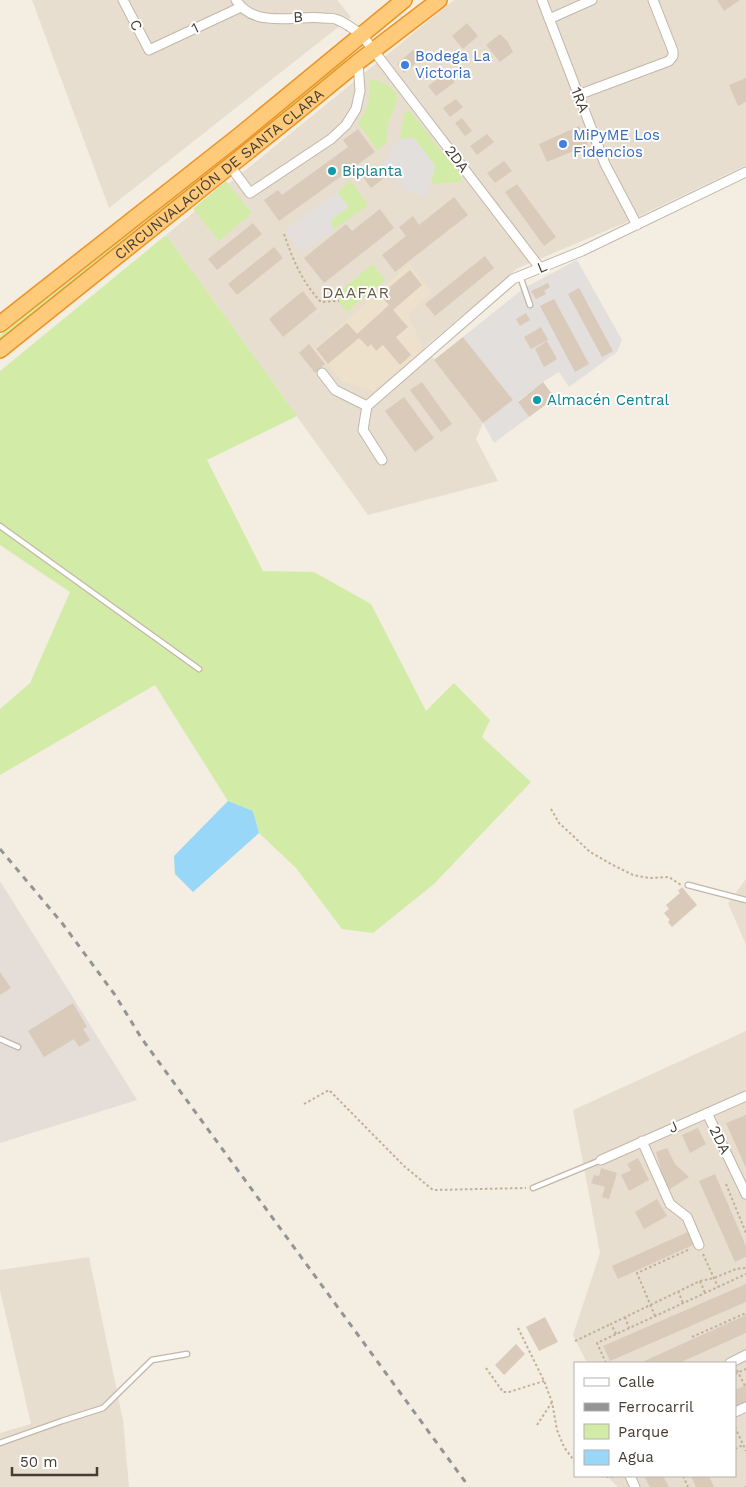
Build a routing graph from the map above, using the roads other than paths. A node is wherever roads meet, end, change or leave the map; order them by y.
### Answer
1 (123, 0) edge
2 (404, 0) edge
3 (439, 0) edge
4 (542, 0) edge
5 (592, 0) edge
6 (653, 0) edge
7 (238, 4) edge
8 (549, 19) junction
9 (361, 34) junction
10 (374, 49) junction
11 (149, 50) joint
12 (358, 62) junction
13 (578, 95) junction
14 (230, 166) junction
15 (746, 172) edge
16 (637, 225) junction
17 (540, 268) junction
18 (520, 276) junction
19 (530, 305) dead end
20 (0, 324) edge
21 (0, 350) edge
22 (322, 373) dead end
23 (367, 406) junction
24 (382, 460) dead end
25 (0, 526) edge
26 (199, 669) dead end
27 (688, 885) road end
28 (746, 900) edge
29 (0, 1039) edge
30 (18, 1047) dead end
31 (746, 1096) edge
32 (707, 1113) junction
33 (642, 1141) junction
34 (601, 1160) joint
35 (533, 1188) road end
36 (746, 1194) edge
37 (699, 1245) road end
38 (187, 1354) dead end
39 (746, 1355) edge
40 (732, 1362) edge
41 (0, 1443) edge

1 - 11 street, C
2 - 9 highway, CIRCUNVALACIÓN DE SANTA CLARA
3 - 10 highway, CIRCUNVALACIÓN DE SANTA CLARA
4 - 8 street, 1RA
5 - 8 street
6 - 13 street
7 - 9 street, B
7 - 11 street, 1
8 - 13 street, 1RA
9 - 10 street, B
9 - 20 highway, CIRCUNVALACIÓN DE SANTA CLARA
10 - 12 highway, CIRCUNVALACIÓN DE SANTA CLARA
10 - 17 street, 2DA
12 - 14 highway, CIRCUNVALACIÓN DE SANTA CLARA
12 - 14 street
13 - 16 street, 1RA
14 - 21 highway, CIRCUNVALACIÓN DE SANTA CLARA
15 - 16 street, L
16 - 17 street, L
17 - 18 street, L
18 - 19 lane
18 - 23 street, L
22 - 23 street
23 - 24 street
25 - 26 lane
27 - 28 lane
29 - 30 lane
31 - 32 street, J
32 - 33 street, J
32 - 36 street, 2DA
33 - 34 street, J
33 - 37 street
34 - 35 lane
38 - 41 lane
39 - 40 street

